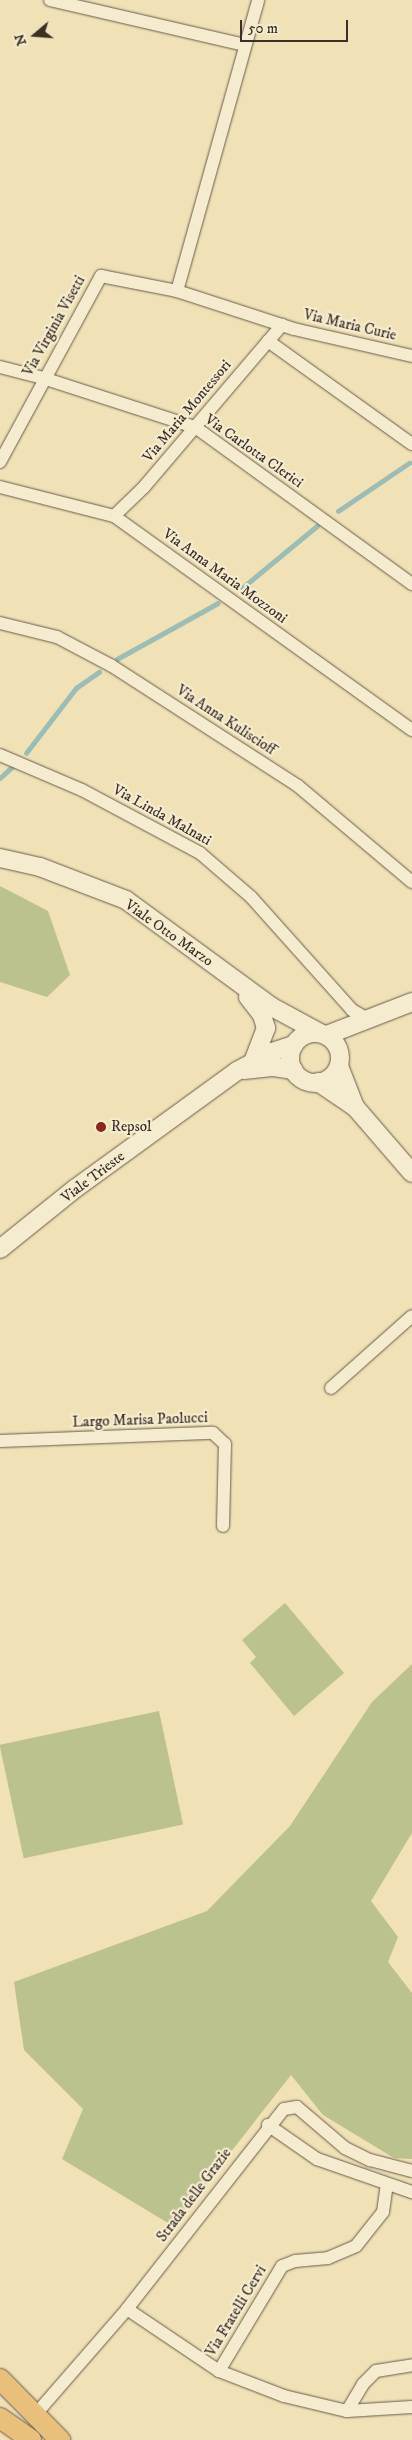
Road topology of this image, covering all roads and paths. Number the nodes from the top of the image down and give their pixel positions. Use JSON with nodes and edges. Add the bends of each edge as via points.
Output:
{"nodes":[{"id":1,"x":50,"y":0,"type":"edge"},
{"id":2,"x":258,"y":0,"type":"edge"},
{"id":3,"x":245,"y":45,"type":"junction"},
{"id":4,"x":177,"y":291,"type":"junction"},
{"id":5,"x":282,"y":325,"type":"junction"},
{"id":6,"x":268,"y":341,"type":"junction"},
{"id":7,"x":412,"y":356,"type":"edge"},
{"id":8,"x":0,"y":367,"type":"edge"},
{"id":9,"x":44,"y":378,"type":"junction"},
{"id":10,"x":195,"y":427,"type":"junction"},
{"id":11,"x":412,"y":444,"type":"edge"},
{"id":12,"x":0,"y":462,"type":"edge"},
{"id":13,"x":0,"y":487,"type":"edge"},
{"id":14,"x":114,"y":516,"type":"junction"},
{"id":15,"x":412,"y":584,"type":"edge"},
{"id":16,"x":0,"y":623,"type":"edge"},
{"id":17,"x":412,"y":730,"type":"edge"},
{"id":18,"x":0,"y":755,"type":"edge"},
{"id":19,"x":0,"y":858,"type":"edge"},
{"id":20,"x":412,"y":882,"type":"edge"},
{"id":21,"x":235,"y":980,"type":"junction"},
{"id":22,"x":412,"y":1002,"type":"edge"},
{"id":23,"x":272,"y":1007,"type":"junction"},
{"id":24,"x":365,"y":1022,"type":"junction"},
{"id":25,"x":323,"y":1034,"type":"junction"},
{"id":26,"x":294,"y":1044,"type":"junction"},
{"id":27,"x":254,"y":1060,"type":"junction"},
{"id":28,"x":340,"y":1062,"type":"junction"},
{"id":29,"x":294,"y":1070,"type":"junction"},
{"id":30,"x":236,"y":1071,"type":"junction"},
{"id":31,"x":318,"y":1082,"type":"junction"},
{"id":32,"x":355,"y":1107,"type":"junction"},
{"id":33,"x":412,"y":1173,"type":"edge"},
{"id":34,"x":0,"y":1249,"type":"edge"},
{"id":35,"x":412,"y":1316,"type":"edge"},
{"id":36,"x":331,"y":1388,"type":"dead end"},
{"id":37,"x":0,"y":1441,"type":"edge"},
{"id":38,"x":223,"y":1526,"type":"dead end"},
{"id":39,"x":268,"y":2125,"type":"junction"},
{"id":40,"x":412,"y":2171,"type":"edge"},
{"id":41,"x":387,"y":2186,"type":"junction"},
{"id":42,"x":412,"y":2192,"type":"edge"},
{"id":43,"x":127,"y":2309,"type":"junction"},
{"id":44,"x":412,"y":2364,"type":"edge"},
{"id":45,"x":219,"y":2371,"type":"junction"},
{"id":46,"x":0,"y":2379,"type":"edge"},
{"id":47,"x":412,"y":2407,"type":"edge"},
{"id":48,"x":348,"y":2411,"type":"junction"},
{"id":49,"x":35,"y":2415,"type":"junction"},
{"id":50,"x":0,"y":2418,"type":"edge"},
{"id":51,"x":31,"y":2440,"type":"edge"},
{"id":52,"x":60,"y":2440,"type":"edge"}],
"edges":[{"from":1,"to":3,"type":"street"},
{"from":2,"to":3,"type":"street"},
{"from":3,"to":4,"type":"street"},
{"from":4,"to":5,"type":"street","name":"Via Virginia Visetti"},
{"from":4,"to":9,"type":"street","name":"Via Virginia Visetti","via":[[101,276]]},
{"from":5,"to":6,"type":"street","name":"Via Maria Montessori"},
{"from":5,"to":7,"type":"street","name":"Via Maria Curie"},
{"from":6,"to":10,"type":"street","name":"Via Maria Montessori"},
{"from":6,"to":11,"type":"street"},
{"from":8,"to":9,"type":"street","name":"Via Carlotta Clerici"},
{"from":9,"to":10,"type":"street","name":"Via Carlotta Clerici"},
{"from":9,"to":12,"type":"street","name":"Via Virginia Visetti"},
{"from":10,"to":14,"type":"street","name":"Via Maria Montessori"},
{"from":10,"to":15,"type":"street","name":"Via Carlotta Clerici"},
{"from":13,"to":14,"type":"street","name":"Via Anna Maria Mozzoni"},
{"from":14,"to":17,"type":"street","name":"Via Anna Maria Mozzoni"},
{"from":16,"to":20,"type":"street","name":"Via Anna Kuliscioff","via":[[57,637],[112,666],[298,786]]},
{"from":18,"to":24,"type":"street","name":"Via Linda Malnati","via":[[82,790],[200,853],[251,897]]},
{"from":19,"to":21,"type":"street","name":"Viale Otto Marzo","via":[[40,867],[126,900]]},
{"from":21,"to":23,"type":"street","name":"Viale Otto Marzo"},
{"from":21,"to":27,"type":"street","via":[[262,1015],[266,1028]]},
{"from":22,"to":24,"type":"street"},
{"from":23,"to":25,"type":"street","name":"Viale Otto Marzo"},
{"from":23,"to":26,"type":"street","name":"Viale Otto Marzo"},
{"from":24,"to":25,"type":"street"},
{"from":24,"to":28,"type":"street"},
{"from":25,"to":26,"type":"street","via":[[306,1034]]},
{"from":25,"to":28,"type":"street","via":[[337,1045]]},
{"from":26,"to":27,"type":"street","name":"Viale Trieste"},
{"from":26,"to":29,"type":"street","via":[[291,1053]]},
{"from":27,"to":30,"type":"street","name":"Viale Trieste"},
{"from":28,"to":31,"type":"street","via":[[333,1075]]},
{"from":28,"to":32,"type":"street"},
{"from":29,"to":30,"type":"street","via":[[274,1067]]},
{"from":29,"to":31,"type":"street","via":[[304,1080]]},
{"from":30,"to":34,"type":"street","name":"Viale Trieste","via":[[76,1188]]},
{"from":31,"to":32,"type":"street"},
{"from":32,"to":33,"type":"street"},
{"from":35,"to":36,"type":"street"},
{"from":37,"to":38,"type":"street","name":"Largo Marisa Paolucci","via":[[213,1433],[225,1444]]},
{"from":39,"to":40,"type":"street","name":"Strada delle Grazie","via":[[284,2108],[298,2107],[346,2148],[392,2168]]},
{"from":39,"to":41,"type":"street","via":[[318,2159]]},
{"from":39,"to":43,"type":"street","name":"Strada delle Grazie"},
{"from":41,"to":42,"type":"street"},
{"from":41,"to":45,"type":"street","name":"Via Fratelli Cervi","via":[[383,2212],[356,2246],[328,2258],[295,2261],[282,2266]]},
{"from":43,"to":45,"type":"street","name":"Via Fratelli Cervi"},
{"from":43,"to":49,"type":"street","name":"Strada delle Grazie"},
{"from":44,"to":48,"type":"street","via":[[376,2371],[363,2384]]},
{"from":45,"to":48,"type":"street","name":"Via Fratelli Cervi","via":[[284,2396]]},
{"from":46,"to":49,"type":"main road"},
{"from":47,"to":48,"type":"street","name":"Via Fratelli Cervi"},
{"from":49,"to":52,"type":"main road"},
{"from":50,"to":51,"type":"main road"}]}
